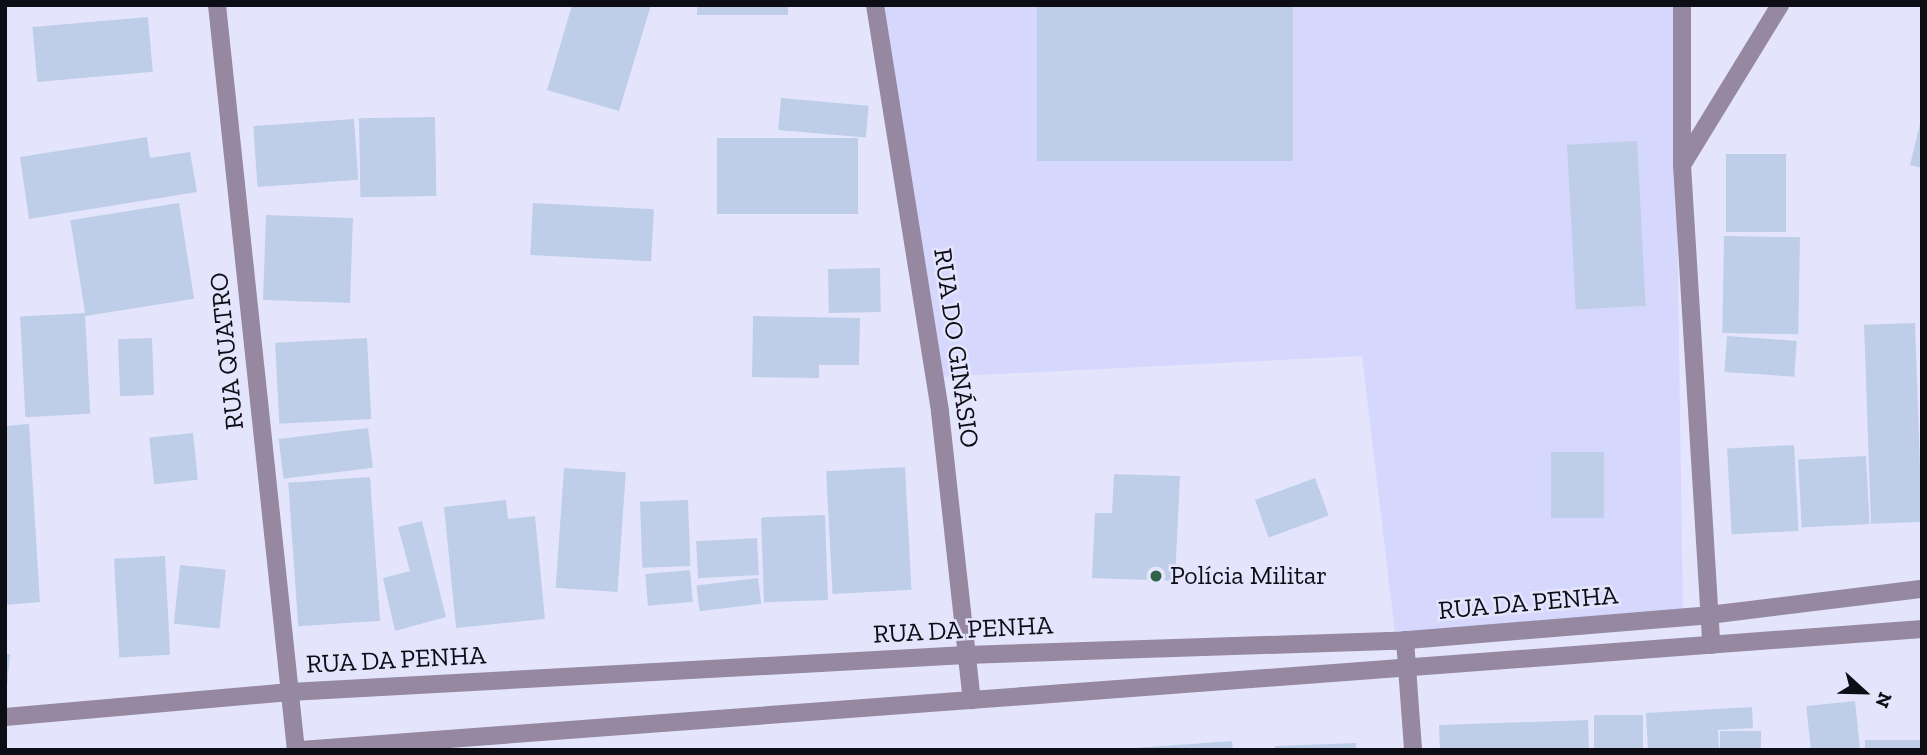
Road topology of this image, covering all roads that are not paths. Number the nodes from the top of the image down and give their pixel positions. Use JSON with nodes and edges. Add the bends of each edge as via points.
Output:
{"nodes":[{"id":1,"x":217,"y":5,"type":"edge"},
{"id":2,"x":875,"y":5,"type":"edge"},
{"id":3,"x":1682,"y":5,"type":"edge"},
{"id":4,"x":1780,"y":5,"type":"edge"},
{"id":5,"x":1682,"y":165,"type":"junction"},
{"id":6,"x":1922,"y":589,"type":"edge"},
{"id":7,"x":1709,"y":615,"type":"junction"},
{"id":8,"x":1922,"y":629,"type":"edge"},
{"id":9,"x":1405,"y":640,"type":"junction"},
{"id":10,"x":1711,"y":645,"type":"junction"},
{"id":11,"x":966,"y":655,"type":"junction"},
{"id":12,"x":1409,"y":667,"type":"junction"},
{"id":13,"x":290,"y":692,"type":"junction"},
{"id":14,"x":972,"y":700,"type":"junction"},
{"id":15,"x":5,"y":717,"type":"edge"},
{"id":16,"x":296,"y":750,"type":"edge"},
{"id":17,"x":301,"y":750,"type":"edge"},
{"id":18,"x":1413,"y":750,"type":"edge"}],
"edges":[{"from":1,"to":13,"type":"street","name":"RUA QUATRO"},
{"from":2,"to":11,"type":"street","name":"RUA DO GINÁSIO","via":[[938,399]]},
{"from":3,"to":5,"type":"street"},
{"from":4,"to":5,"type":"street"},
{"from":5,"to":7,"type":"street"},
{"from":6,"to":7,"type":"street","name":"RUA DA PENHA"},
{"from":7,"to":9,"type":"street","name":"RUA DA PENHA"},
{"from":7,"to":10,"type":"street"},
{"from":8,"to":10,"type":"street","name":"RUA DA PENHA"},
{"from":9,"to":11,"type":"street","name":"RUA DA PENHA"},
{"from":9,"to":12,"type":"street"},
{"from":10,"to":12,"type":"street","name":"RUA DA PENHA"},
{"from":11,"to":13,"type":"street","name":"RUA DA PENHA"},
{"from":11,"to":14,"type":"street","name":"RUA DO GINÁSIO"},
{"from":12,"to":14,"type":"street","name":"RUA DA PENHA"},
{"from":12,"to":18,"type":"street"},
{"from":13,"to":15,"type":"street","name":"RUA DA PENHA"},
{"from":13,"to":16,"type":"street","name":"RUA QUATRO"},
{"from":14,"to":17,"type":"street","name":"RUA DA PENHA"}]}
